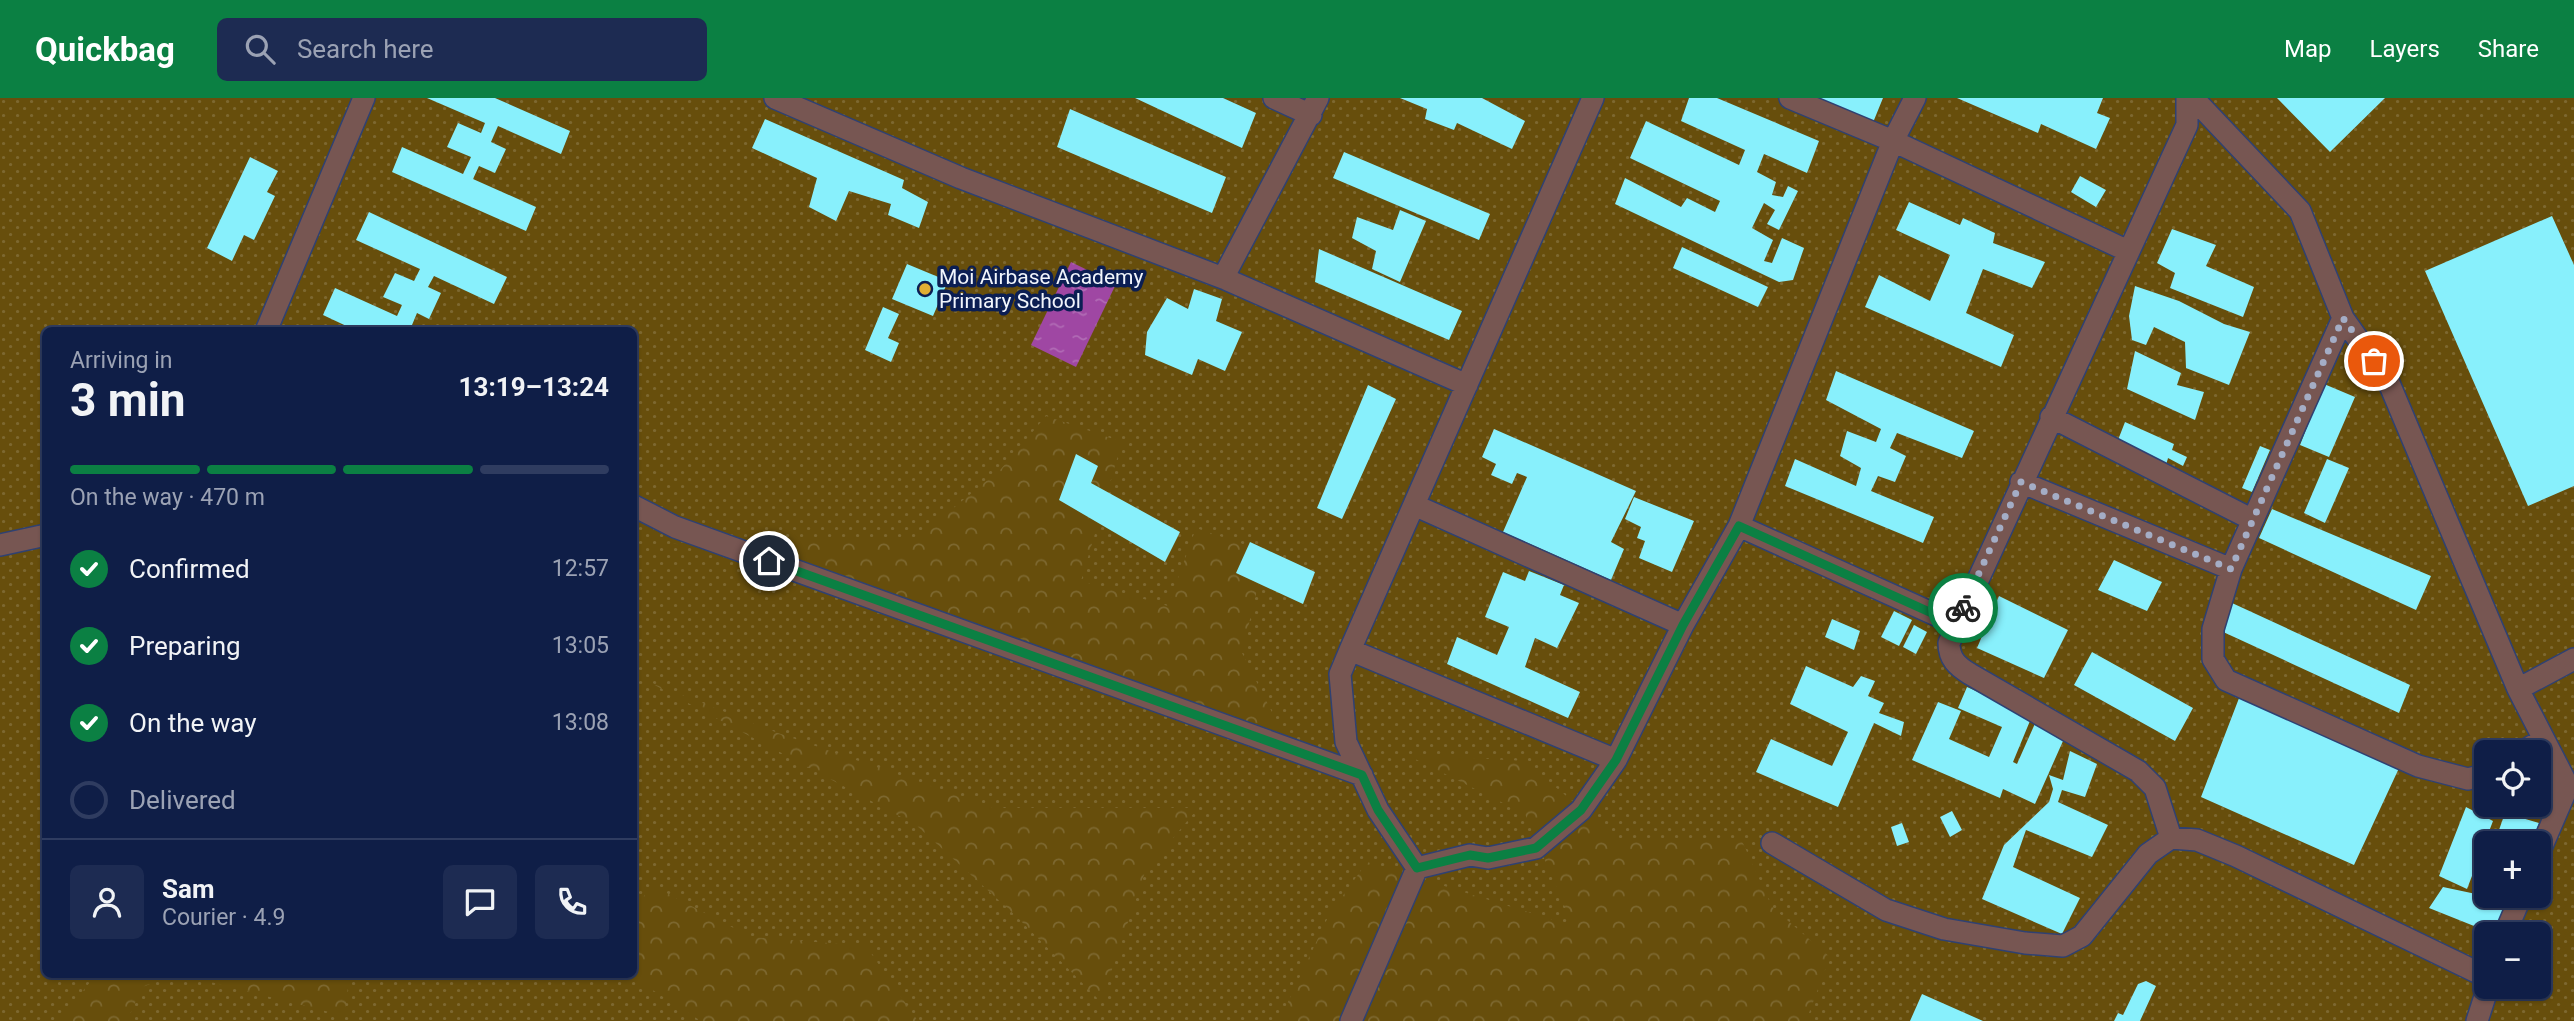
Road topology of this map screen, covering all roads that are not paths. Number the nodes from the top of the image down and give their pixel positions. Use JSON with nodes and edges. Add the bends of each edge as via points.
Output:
{"nodes":[{"id":1,"x":364,"y":98,"type":"edge"},
{"id":2,"x":775,"y":98,"type":"edge"},
{"id":3,"x":1274,"y":98,"type":"edge"},
{"id":4,"x":1593,"y":98,"type":"edge"},
{"id":5,"x":1790,"y":98,"type":"edge"},
{"id":6,"x":1915,"y":98,"type":"edge"},
{"id":7,"x":2186,"y":98,"type":"edge"},
{"id":8,"x":2193,"y":98,"type":"edge"},
{"id":9,"x":1314,"y":107,"type":"edge"},
{"id":10,"x":1893,"y":141,"type":"junction"},
{"id":11,"x":2128,"y":251,"type":"junction"},
{"id":12,"x":1223,"y":278,"type":"junction"},
{"id":13,"x":2343,"y":318,"type":"junction"},
{"id":14,"x":268,"y":327,"type":"edge"},
{"id":15,"x":1467,"y":385,"type":"junction"},
{"id":16,"x":2050,"y":418,"type":"junction"},
{"id":17,"x":2021,"y":482,"type":"junction"},
{"id":18,"x":1414,"y":505,"type":"junction"},
{"id":19,"x":637,"y":508,"type":"edge"},
{"id":20,"x":2251,"y":519,"type":"junction"},
{"id":21,"x":1739,"y":526,"type":"junction"},
{"id":22,"x":42,"y":535,"type":"edge"},
{"id":23,"x":0,"y":545,"type":"edge"},
{"id":24,"x":2231,"y":569,"type":"junction"},
{"id":25,"x":1956,"y":624,"type":"junction"},
{"id":26,"x":1683,"y":625,"type":"junction"},
{"id":27,"x":1350,"y":650,"type":"junction"},
{"id":28,"x":2574,"y":659,"type":"edge"},
{"id":29,"x":2518,"y":689,"type":"junction"},
{"id":30,"x":2542,"y":740,"type":"edge"},
{"id":31,"x":2551,"y":756,"type":"edge"},
{"id":32,"x":1616,"y":760,"type":"junction"},
{"id":33,"x":1362,"y":775,"type":"junction"},
{"id":34,"x":2474,"y":777,"type":"edge"},
{"id":35,"x":2551,"y":783,"type":"edge"},
{"id":36,"x":2568,"y":786,"type":"junction"},
{"id":37,"x":2549,"y":831,"type":"edge"},
{"id":38,"x":2171,"y":838,"type":"junction"},
{"id":39,"x":1772,"y":843,"type":"dead end"},
{"id":40,"x":1417,"y":868,"type":"junction"},
{"id":41,"x":2474,"y":971,"type":"edge"},
{"id":42,"x":2484,"y":999,"type":"edge"},
{"id":43,"x":1351,"y":1021,"type":"edge"},
{"id":44,"x":2477,"y":1021,"type":"edge"}],
"edges":[{"from":1,"to":14,"type":"street"},
{"from":2,"to":12,"type":"street","via":[[961,178]]},
{"from":3,"to":9,"type":"street"},
{"from":4,"to":15,"type":"street"},
{"from":5,"to":10,"type":"street"},
{"from":6,"to":10,"type":"street"},
{"from":7,"to":11,"type":"street","via":[[2187,125]]},
{"from":8,"to":13,"type":"street","via":[[2300,211]]},
{"from":9,"to":12,"type":"street"},
{"from":10,"to":11,"type":"street"},
{"from":10,"to":21,"type":"street"},
{"from":11,"to":16,"type":"street"},
{"from":12,"to":15,"type":"street"},
{"from":13,"to":20,"type":"street"},
{"from":13,"to":29,"type":"street","via":[[2389,383]]},
{"from":15,"to":18,"type":"street"},
{"from":16,"to":17,"type":"street"},
{"from":16,"to":20,"type":"street"},
{"from":17,"to":24,"type":"street"},
{"from":17,"to":25,"type":"street"},
{"from":18,"to":26,"type":"street"},
{"from":18,"to":27,"type":"street"},
{"from":19,"to":33,"type":"street","via":[[675,527]]},
{"from":20,"to":24,"type":"street"},
{"from":21,"to":25,"type":"street"},
{"from":21,"to":26,"type":"street"},
{"from":22,"to":23,"type":"street"},
{"from":24,"to":34,"type":"street","via":[[2213,629],[2213,660],[2226,680],[2418,766]]},
{"from":25,"to":38,"type":"street","via":[[1949,654],[1957,665],[2138,771],[2155,788]]},
{"from":26,"to":32,"type":"street"},
{"from":27,"to":32,"type":"street"},
{"from":27,"to":33,"type":"street","via":[[1340,674],[1346,743]]},
{"from":28,"to":29,"type":"street"},
{"from":29,"to":30,"type":"street"},
{"from":31,"to":36,"type":"street"},
{"from":32,"to":40,"type":"street","via":[[1581,810],[1536,848],[1488,858],[1470,855]]},
{"from":33,"to":40,"type":"street","via":[[1378,810]]},
{"from":35,"to":36,"type":"street"},
{"from":36,"to":37,"type":"street"},
{"from":38,"to":39,"type":"street","via":[[2148,854],[2082,936],[2063,946],[1944,929],[1886,910]]},
{"from":38,"to":41,"type":"street","via":[[2197,841],[2236,856]]},
{"from":40,"to":43,"type":"street"},
{"from":42,"to":44,"type":"street"}]}
